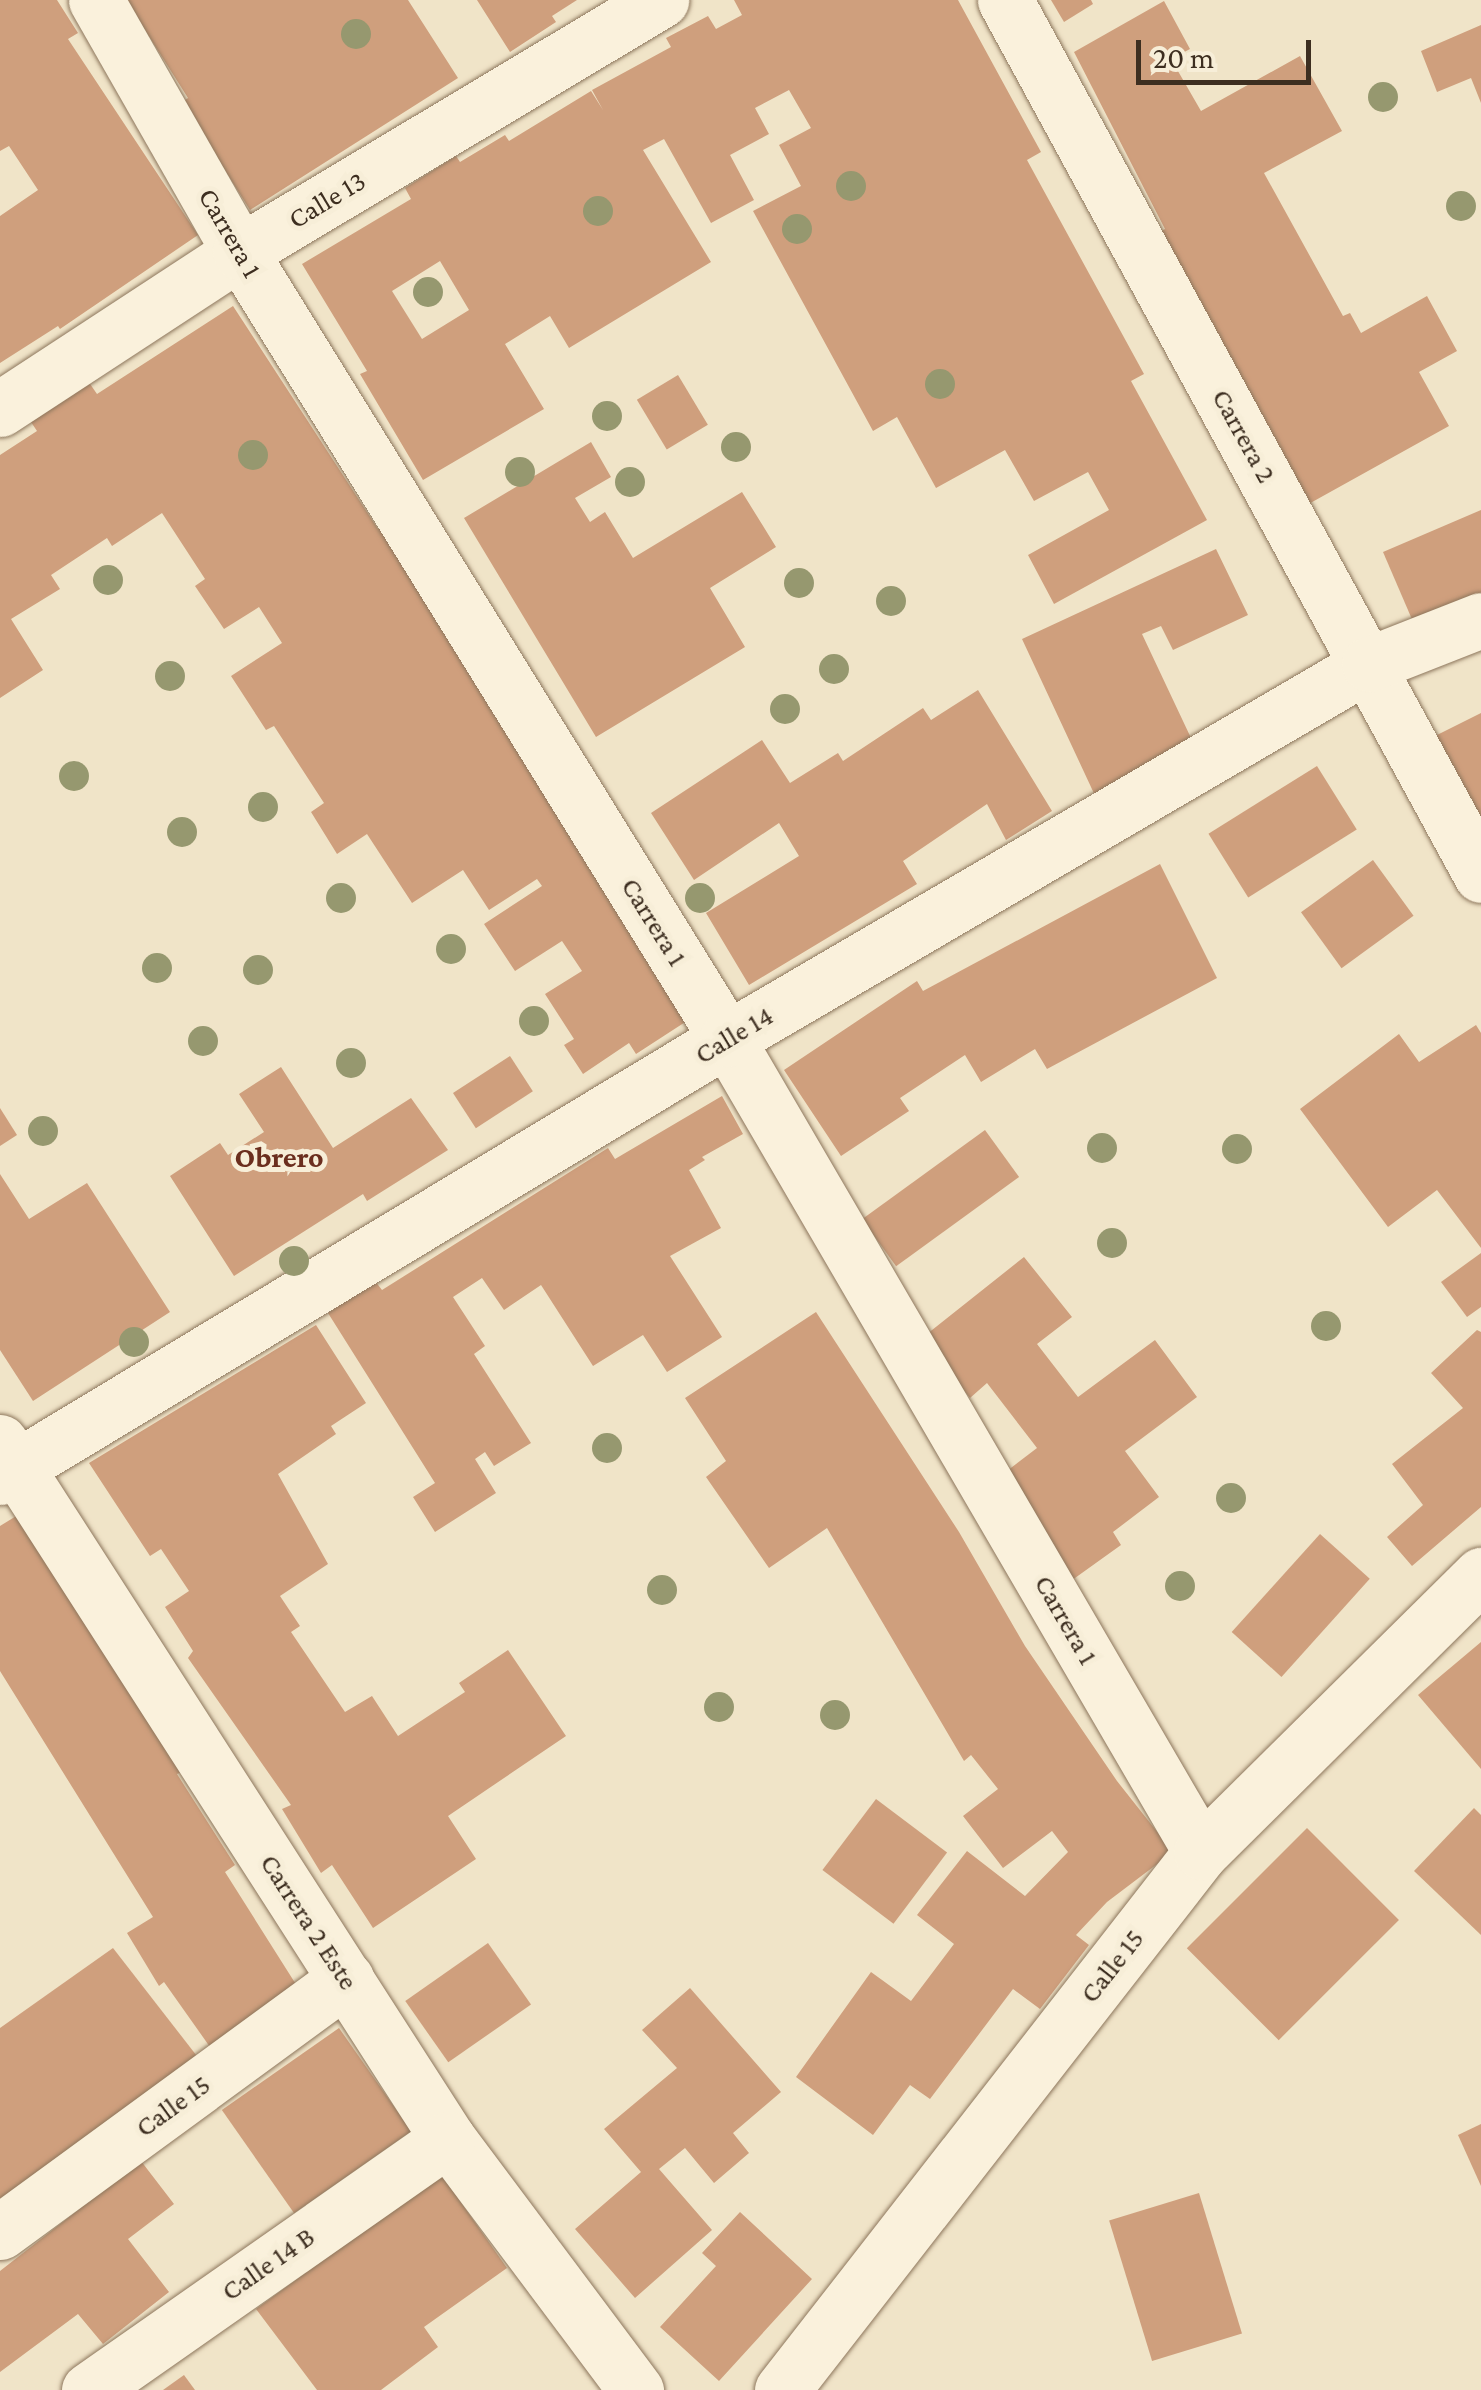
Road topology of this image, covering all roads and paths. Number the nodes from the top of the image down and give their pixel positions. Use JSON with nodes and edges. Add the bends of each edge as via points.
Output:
{"nodes":[{"id":1,"x":96,"y":0,"type":"edge"},
{"id":2,"x":661,"y":0,"type":"edge"},
{"id":3,"x":1004,"y":0,"type":"edge"},
{"id":4,"x":240,"y":252,"type":"junction"},
{"id":5,"x":0,"y":409,"type":"edge"},
{"id":6,"x":1481,"y":620,"type":"edge"},
{"id":7,"x":1369,"y":664,"type":"junction"},
{"id":8,"x":1481,"y":875,"type":"edge"},
{"id":9,"x":726,"y":1039,"type":"junction"},
{"id":10,"x":6,"y":1461,"type":"edge"},
{"id":11,"x":1481,"y":1575,"type":"edge"},
{"id":12,"x":1202,"y":1852,"type":"junction"},
{"id":13,"x":346,"y":1979,"type":"junction"},
{"id":14,"x":448,"y":2139,"type":"junction"},
{"id":15,"x":0,"y":2232,"type":"edge"},
{"id":16,"x":90,"y":2390,"type":"edge"},
{"id":17,"x":636,"y":2390,"type":"edge"},
{"id":18,"x":782,"y":2390,"type":"edge"}],
"edges":[{"from":1,"to":4,"type":"street","name":"Carrera 1"},
{"from":2,"to":4,"type":"street","name":"Calle 13"},
{"from":3,"to":7,"type":"street","name":"Carrera 2"},
{"from":4,"to":5,"type":"street","name":"Calle 13"},
{"from":4,"to":9,"type":"street","name":"Carrera 1"},
{"from":6,"to":7,"type":"street","name":"Calle 14"},
{"from":7,"to":8,"type":"street","name":"Carrera 2"},
{"from":7,"to":9,"type":"street","name":"Calle 14"},
{"from":9,"to":10,"type":"street","name":"Calle 14"},
{"from":9,"to":12,"type":"street","name":"Carrera 1"},
{"from":10,"to":13,"type":"street","name":"Carrera 2 Este"},
{"from":11,"to":12,"type":"street","name":"Calle 15"},
{"from":12,"to":18,"type":"street","name":"Calle 15"},
{"from":13,"to":14,"type":"street","name":"Carrera 2 Este"},
{"from":13,"to":15,"type":"street","name":"Calle 15"},
{"from":14,"to":16,"type":"street","name":"Calle 14 B"},
{"from":14,"to":17,"type":"street","name":"Carrera 2 Este"}]}
